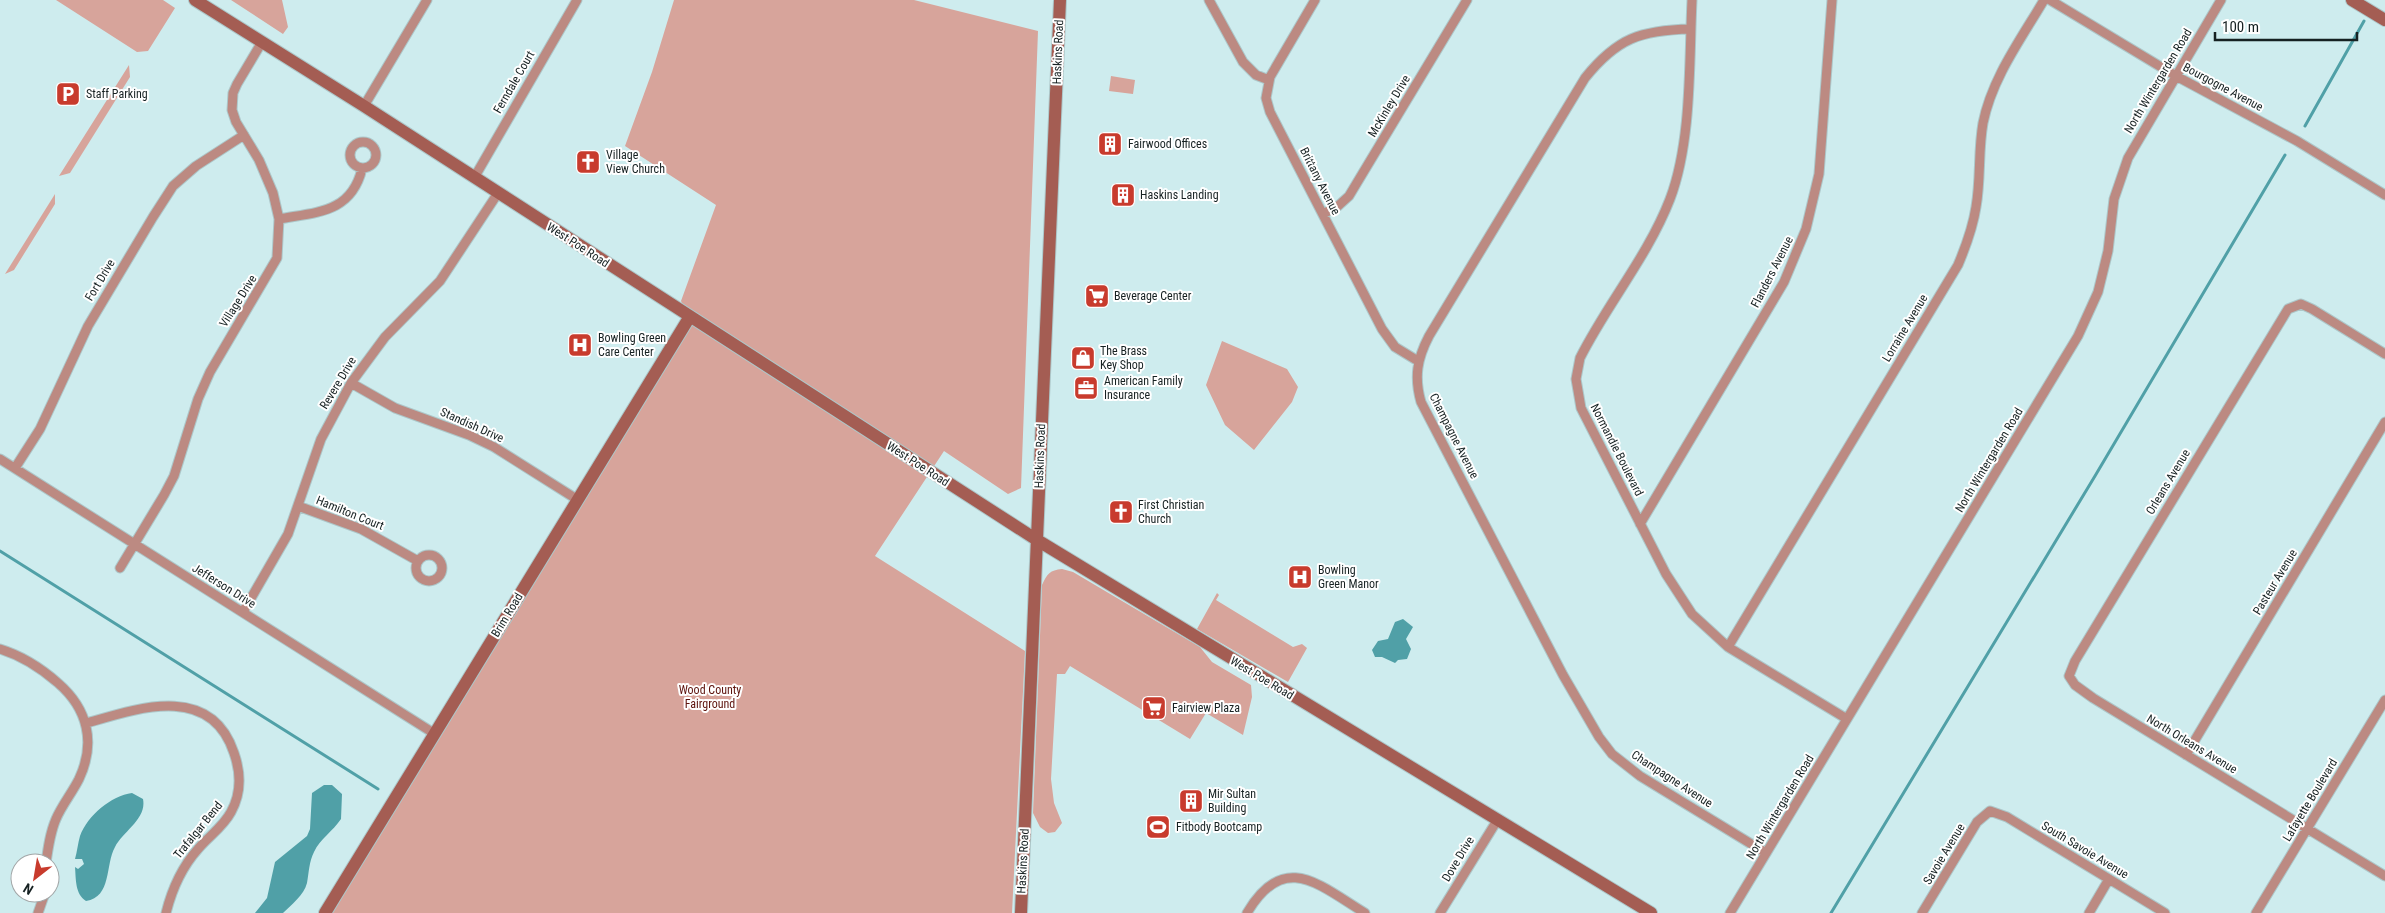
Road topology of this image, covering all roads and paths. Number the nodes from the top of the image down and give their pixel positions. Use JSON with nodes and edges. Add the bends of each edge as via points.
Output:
{"nodes":[{"id":1,"x":195,"y":0,"type":"edge"},
{"id":2,"x":427,"y":0,"type":"edge"},
{"id":3,"x":577,"y":0,"type":"edge"},
{"id":4,"x":1060,"y":0,"type":"edge"},
{"id":5,"x":1209,"y":0,"type":"edge"},
{"id":6,"x":1315,"y":0,"type":"edge"},
{"id":7,"x":1467,"y":0,"type":"edge"},
{"id":8,"x":1692,"y":0,"type":"edge"},
{"id":9,"x":1832,"y":0,"type":"edge"},
{"id":10,"x":2044,"y":0,"type":"edge"},
{"id":11,"x":2050,"y":0,"type":"edge"},
{"id":12,"x":2221,"y":0,"type":"edge"},
{"id":13,"x":2352,"y":0,"type":"edge"},
{"id":14,"x":2385,"y":20,"type":"edge"},
{"id":15,"x":1691,"y":30,"type":"junction"},
{"id":16,"x":262,"y":42,"type":"junction"},
{"id":17,"x":2176,"y":76,"type":"junction"},
{"id":18,"x":1269,"y":80,"type":"junction"},
{"id":19,"x":364,"y":106,"type":"junction"},
{"id":20,"x":244,"y":135,"type":"junction"},
{"id":21,"x":362,"y":169,"type":"dead end"},
{"id":22,"x":474,"y":178,"type":"junction"},
{"id":23,"x":498,"y":192,"type":"junction"},
{"id":24,"x":2385,"y":195,"type":"edge"},
{"id":25,"x":1322,"y":214,"type":"junction"},
{"id":26,"x":279,"y":218,"type":"junction"},
{"id":27,"x":689,"y":318,"type":"junction"},
{"id":28,"x":2385,"y":354,"type":"edge"},
{"id":29,"x":1418,"y":361,"type":"junction"},
{"id":30,"x":351,"y":383,"type":"junction"},
{"id":31,"x":2385,"y":422,"type":"edge"},
{"id":32,"x":0,"y":458,"type":"edge"},
{"id":33,"x":15,"y":468,"type":"junction"},
{"id":34,"x":578,"y":500,"type":"junction"},
{"id":35,"x":298,"y":506,"type":"junction"},
{"id":36,"x":1640,"y":524,"type":"junction"},
{"id":37,"x":1037,"y":540,"type":"junction"},
{"id":38,"x":135,"y":544,"type":"junction"},
{"id":39,"x":418,"y":561,"type":"dead end"},
{"id":40,"x":120,"y":568,"type":"dead end"},
{"id":41,"x":243,"y":612,"type":"junction"},
{"id":42,"x":1728,"y":647,"type":"junction"},
{"id":43,"x":0,"y":649,"type":"edge"},
{"id":44,"x":2069,"y":676,"type":"joint"},
{"id":45,"x":2385,"y":700,"type":"edge"},
{"id":46,"x":1847,"y":719,"type":"junction"},
{"id":47,"x":87,"y":723,"type":"junction"},
{"id":48,"x":435,"y":734,"type":"junction"},
{"id":49,"x":2186,"y":755,"type":"junction"},
{"id":50,"x":1990,"y":811,"type":"joint"},
{"id":51,"x":1498,"y":819,"type":"junction"},
{"id":52,"x":2307,"y":828,"type":"junction"},
{"id":53,"x":47,"y":853,"type":"edge"},
{"id":54,"x":1766,"y":853,"type":"junction"},
{"id":55,"x":2385,"y":876,"type":"edge"},
{"id":56,"x":2110,"y":879,"type":"junction"},
{"id":57,"x":166,"y":913,"type":"edge"},
{"id":58,"x":325,"y":913,"type":"edge"},
{"id":59,"x":1021,"y":913,"type":"edge"},
{"id":60,"x":1247,"y":913,"type":"edge"},
{"id":61,"x":1365,"y":913,"type":"edge"},
{"id":62,"x":1440,"y":913,"type":"edge"},
{"id":63,"x":1651,"y":913,"type":"edge"},
{"id":64,"x":1730,"y":913,"type":"edge"},
{"id":65,"x":1922,"y":913,"type":"edge"},
{"id":66,"x":2089,"y":913,"type":"edge"},
{"id":67,"x":2165,"y":913,"type":"edge"},
{"id":68,"x":2256,"y":913,"type":"edge"}],
"edges":[{"from":1,"to":16,"type":"main road","name":"West Poe Road"},
{"from":2,"to":19,"type":"street"},
{"from":3,"to":22,"type":"street","name":"Ferndale Court"},
{"from":4,"to":37,"type":"main road","name":"Haskins Road"},
{"from":5,"to":18,"type":"street","via":[[1243,62],[1256,75]]},
{"from":6,"to":18,"type":"street","name":"Brittany Avenue"},
{"from":7,"to":25,"type":"street","name":"McKinley Drive","via":[[1356,186],[1344,202]]},
{"from":8,"to":15,"type":"street","name":"Normandie Boulevard"},
{"from":9,"to":36,"type":"street","name":"Flanders Avenue","via":[[1819,174],[1806,229],[1784,282]]},
{"from":10,"to":42,"type":"street","name":"Lorraine Avenue","via":[[1989,101],[1980,143],[1976,207],[1958,265]]},
{"from":11,"to":17,"type":"street","name":"Bourgogne Avenue"},
{"from":12,"to":17,"type":"street","name":"North Wintergarden Road"},
{"from":13,"to":14,"type":"main road"},
{"from":15,"to":29,"type":"street","name":"Champagne Avenue","via":[[1661,30],[1639,35],[1621,43],[1599,61],[1570,100],[1429,336]]},
{"from":15,"to":36,"type":"street","name":"Normandie Boulevard","via":[[1683,151],[1670,199],[1587,345],[1577,372],[1581,408]]},
{"from":16,"to":19,"type":"main road","name":"West Poe Road"},
{"from":16,"to":20,"type":"street","name":"Village Drive","via":[[233,93],[232,110]]},
{"from":17,"to":24,"type":"street","name":"Bourgogne Avenue","via":[[2297,142]]},
{"from":17,"to":46,"type":"street","name":"North Wintergarden Road","via":[[2138,139],[2120,178],[2104,272],[2091,311]]},
{"from":18,"to":25,"type":"street","name":"Brittany Avenue","via":[[1266,98],[1270,112]]},
{"from":19,"to":22,"type":"main road","name":"West Poe Road"},
{"from":20,"to":26,"type":"street","name":"Village Drive","via":[[268,179]]},
{"from":20,"to":33,"type":"street","name":"Fort Drive","via":[[196,166],[173,186],[88,326],[48,412]]},
{"from":21,"to":26,"type":"street","via":[[347,198],[335,208]]},
{"from":22,"to":23,"type":"main road","name":"West Poe Road"},
{"from":23,"to":27,"type":"main road","name":"West Poe Road"},
{"from":23,"to":30,"type":"street","name":"Revere Drive","via":[[440,281],[385,337]]},
{"from":25,"to":29,"type":"street","name":"Brittany Avenue","via":[[1390,342],[1400,352]]},
{"from":26,"to":38,"type":"street","name":"Village Drive","via":[[278,251],[273,268],[210,372],[198,399],[174,476]]},
{"from":27,"to":34,"type":"main road","name":"Brim Road"},
{"from":27,"to":37,"type":"main road","name":"West Poe Road"},
{"from":28,"to":44,"type":"street","name":"Orleans Avenue","via":[[2301,304],[2283,315]]},
{"from":29,"to":54,"type":"street","name":"Champagne Avenue","via":[[1416,374],[1421,402],[1559,669],[1599,737],[1612,754],[1640,776]]},
{"from":30,"to":34,"type":"street","name":"Standish Drive","via":[[395,408],[494,447]]},
{"from":30,"to":35,"type":"street","name":"Revere Drive","via":[[321,439]]},
{"from":31,"to":49,"type":"street","name":"Pasteur Avenue"},
{"from":32,"to":33,"type":"street","name":"Jefferson Drive"},
{"from":33,"to":38,"type":"street","name":"Jefferson Drive"},
{"from":34,"to":48,"type":"main road","name":"Brim Road"},
{"from":35,"to":39,"type":"street","name":"Hamilton Court","via":[[361,529]]},
{"from":35,"to":41,"type":"street","name":"Revere Drive","via":[[278,553]]},
{"from":36,"to":42,"type":"street","name":"Normandie Boulevard","via":[[1666,574],[1692,614]]},
{"from":37,"to":51,"type":"main road","name":"West Poe Road"},
{"from":37,"to":59,"type":"main road","name":"Haskins Road"},
{"from":38,"to":40,"type":"street","name":"Village Drive"},
{"from":38,"to":41,"type":"street","name":"Jefferson Drive"},
{"from":41,"to":48,"type":"street","name":"Jefferson Drive"},
{"from":42,"to":46,"type":"street","name":"Normandie Boulevard"},
{"from":43,"to":47,"type":"street","via":[[35,665],[66,690]]},
{"from":44,"to":49,"type":"street","name":"North Orleans Avenue","via":[[2075,686]]},
{"from":45,"to":52,"type":"street","name":"Lafayette Boulevard"},
{"from":46,"to":54,"type":"street","name":"North Wintergarden Road"},
{"from":47,"to":53,"type":"street","via":[[86,761],[56,820]]},
{"from":47,"to":57,"type":"street","name":"Trafalgar Bend","via":[[154,705],[184,707],[210,718],[232,747],[239,772],[234,806],[227,819],[181,872]]},
{"from":48,"to":58,"type":"main road","name":"Brim Road"},
{"from":49,"to":52,"type":"street","name":"North Orleans Avenue"},
{"from":50,"to":56,"type":"street","name":"South Savoie Avenue","via":[[2007,817]]},
{"from":50,"to":65,"type":"street","name":"Savoie Avenue","via":[[1977,822]]},
{"from":51,"to":62,"type":"street","name":"Dove Drive"},
{"from":51,"to":63,"type":"main road","name":"West Poe Road"},
{"from":52,"to":55,"type":"street","name":"North Orleans Avenue"},
{"from":52,"to":68,"type":"street","name":"Lafayette Boulevard"},
{"from":54,"to":64,"type":"street","name":"North Wintergarden Road"},
{"from":56,"to":66,"type":"street"},
{"from":56,"to":67,"type":"street","name":"South Savoie Avenue"},
{"from":60,"to":61,"type":"street","via":[[1267,886],[1280,879],[1296,877],[1314,882]]}]}
